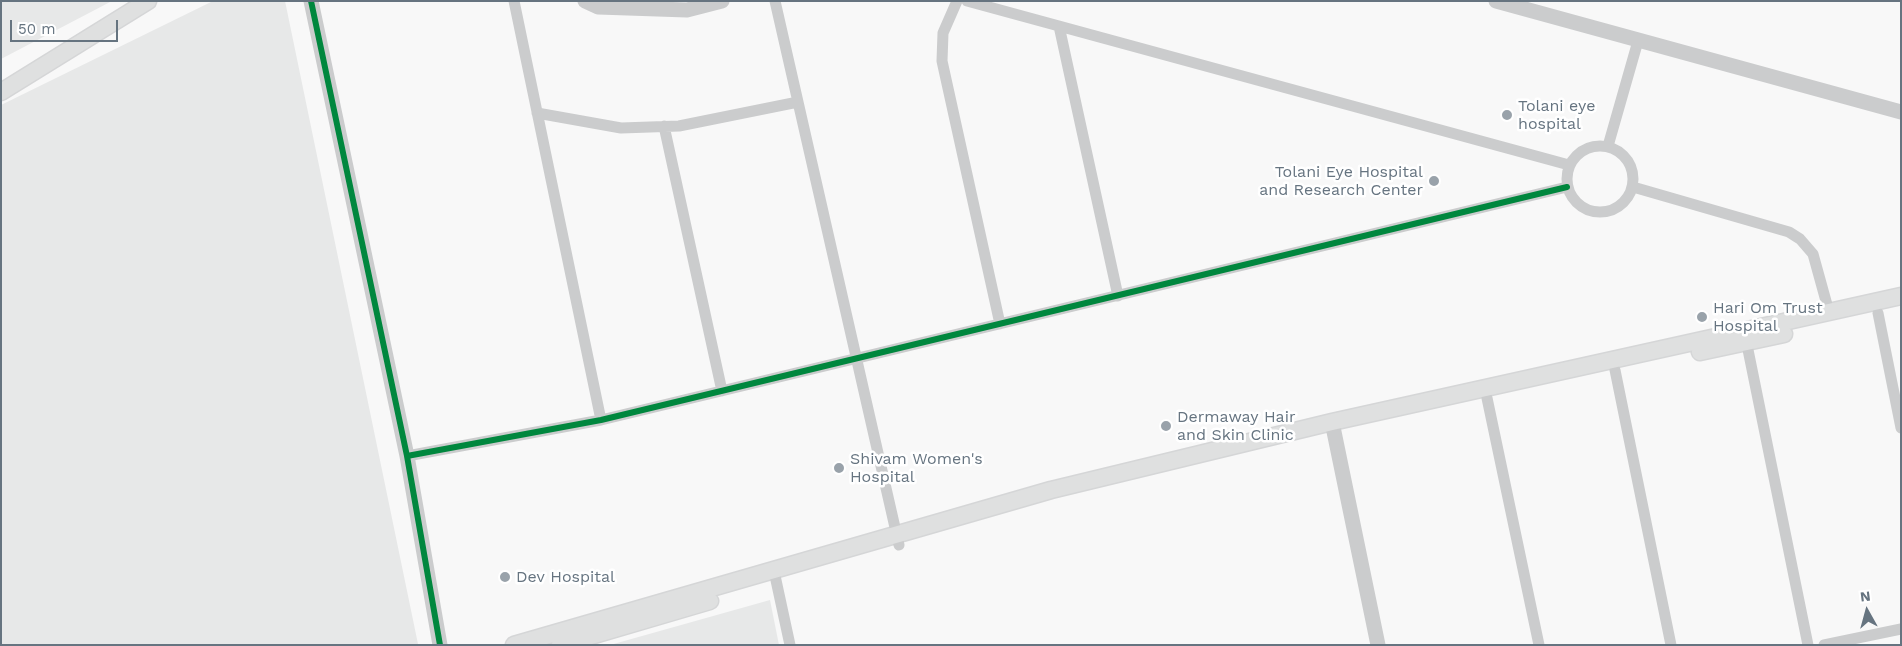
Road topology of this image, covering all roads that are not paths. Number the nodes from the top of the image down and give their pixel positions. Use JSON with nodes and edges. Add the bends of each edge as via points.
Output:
{"nodes":[{"id":1,"x":148,"y":1,"type":"edge"},
{"id":2,"x":311,"y":1,"type":"edge"},
{"id":3,"x":514,"y":1,"type":"edge"},
{"id":4,"x":585,"y":1,"type":"edge"},
{"id":5,"x":722,"y":1,"type":"edge"},
{"id":6,"x":775,"y":1,"type":"edge"},
{"id":7,"x":957,"y":1,"type":"edge"},
{"id":8,"x":967,"y":1,"type":"edge"},
{"id":9,"x":1496,"y":1,"type":"edge"},
{"id":10,"x":1059,"y":26,"type":"junction"},
{"id":11,"x":1638,"y":40,"type":"junction"},
{"id":12,"x":1,"y":92,"type":"edge"},
{"id":13,"x":798,"y":102,"type":"junction"},
{"id":14,"x":1901,"y":112,"type":"edge"},
{"id":15,"x":537,"y":114,"type":"junction"},
{"id":16,"x":664,"y":126,"type":"junction"},
{"id":17,"x":1608,"y":146,"type":"junction"},
{"id":18,"x":1569,"y":165,"type":"junction"},
{"id":19,"x":1567,"y":187,"type":"junction"},
{"id":20,"x":1633,"y":187,"type":"junction"},
{"id":21,"x":1118,"y":296,"type":"junction"},
{"id":22,"x":1901,"y":296,"type":"edge"},
{"id":23,"x":1901,"y":308,"type":"edge"},
{"id":24,"x":1828,"y":312,"type":"junction"},
{"id":25,"x":1878,"y":313,"type":"junction"},
{"id":26,"x":1000,"y":324,"type":"junction"},
{"id":27,"x":1745,"y":337,"type":"junction"},
{"id":28,"x":856,"y":359,"type":"junction"},
{"id":29,"x":1615,"y":370,"type":"junction"},
{"id":30,"x":722,"y":391,"type":"junction"},
{"id":31,"x":1487,"y":398,"type":"junction"},
{"id":32,"x":601,"y":420,"type":"junction"},
{"id":33,"x":1333,"y":427,"type":"junction"},
{"id":34,"x":1901,"y":428,"type":"edge"},
{"id":35,"x":406,"y":456,"type":"junction"},
{"id":36,"x":898,"y":540,"type":"junction"},
{"id":37,"x":775,"y":576,"type":"junction"},
{"id":38,"x":1901,"y":629,"type":"edge"},
{"id":39,"x":1858,"y":641,"type":"edge"},
{"id":40,"x":440,"y":645,"type":"edge"},
{"id":41,"x":514,"y":645,"type":"edge"},
{"id":42,"x":560,"y":645,"type":"edge"},
{"id":43,"x":790,"y":645,"type":"edge"},
{"id":44,"x":1378,"y":645,"type":"edge"},
{"id":45,"x":1539,"y":645,"type":"edge"},
{"id":46,"x":1671,"y":645,"type":"edge"},
{"id":47,"x":1808,"y":645,"type":"edge"},
{"id":48,"x":1824,"y":645,"type":"edge"}],
"edges":[{"from":1,"to":12,"type":"main road"},
{"from":2,"to":35,"type":"street"},
{"from":3,"to":15,"type":"street"},
{"from":4,"to":5,"type":"street","via":[[598,7],[687,10]]},
{"from":6,"to":13,"type":"street"},
{"from":7,"to":26,"type":"street","via":[[942,33],[942,61]]},
{"from":8,"to":10,"type":"street"},
{"from":9,"to":11,"type":"street"},
{"from":10,"to":18,"type":"street"},
{"from":10,"to":21,"type":"street"},
{"from":11,"to":14,"type":"street"},
{"from":11,"to":17,"type":"street"},
{"from":13,"to":16,"type":"street","via":[[679,126]]},
{"from":13,"to":28,"type":"street"},
{"from":15,"to":16,"type":"street","via":[[621,128]]},
{"from":15,"to":32,"type":"street"},
{"from":16,"to":30,"type":"street"},
{"from":17,"to":18,"type":"street","via":[[1596,145],[1582,150]]},
{"from":17,"to":20,"type":"street","via":[[1622,152],[1629,161],[1634,175]]},
{"from":18,"to":19,"type":"street"},
{"from":19,"to":20,"type":"street","via":[[1580,206],[1604,212],[1618,208],[1627,200]]},
{"from":19,"to":21,"type":"street"},
{"from":20,"to":24,"type":"street","via":[[1789,232],[1800,239],[1813,254]]},
{"from":21,"to":26,"type":"street"},
{"from":22,"to":24,"type":"main road"},
{"from":23,"to":25,"type":"main road"},
{"from":24,"to":27,"type":"main road"},
{"from":25,"to":27,"type":"main road"},
{"from":25,"to":34,"type":"street"},
{"from":26,"to":28,"type":"street"},
{"from":27,"to":29,"type":"main road"},
{"from":27,"to":33,"type":"main road"},
{"from":27,"to":47,"type":"street"},
{"from":28,"to":30,"type":"street"},
{"from":28,"to":36,"type":"street"},
{"from":29,"to":31,"type":"main road"},
{"from":29,"to":46,"type":"street"},
{"from":30,"to":32,"type":"street"},
{"from":31,"to":33,"type":"main road"},
{"from":31,"to":45,"type":"street"},
{"from":32,"to":35,"type":"street"},
{"from":33,"to":36,"type":"main road","via":[[1051,490]]},
{"from":33,"to":44,"type":"street"},
{"from":35,"to":40,"type":"street"},
{"from":36,"to":37,"type":"main road"},
{"from":37,"to":41,"type":"main road"},
{"from":37,"to":42,"type":"main road"},
{"from":37,"to":43,"type":"street"},
{"from":38,"to":39,"type":"street"},
{"from":39,"to":48,"type":"street"}]}
